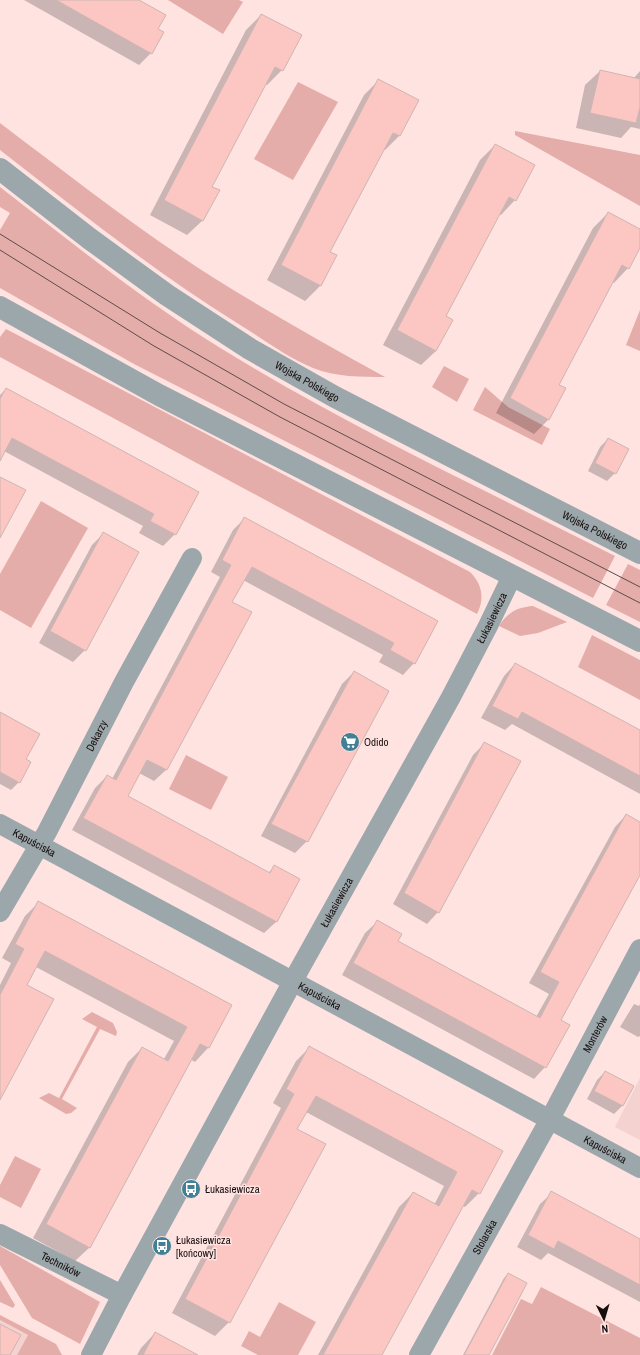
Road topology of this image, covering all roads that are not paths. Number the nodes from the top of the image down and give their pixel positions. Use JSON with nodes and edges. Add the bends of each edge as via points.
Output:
{"nodes":[{"id":1,"x":0,"y":169,"type":"edge"},
{"id":2,"x":0,"y":308,"type":"edge"},
{"id":3,"x":640,"y":553,"type":"edge"},
{"id":4,"x":192,"y":558,"type":"dead end"},
{"id":5,"x":512,"y":576,"type":"junction"},
{"id":6,"x":640,"y":641,"type":"edge"},
{"id":7,"x":0,"y":824,"type":"edge"},
{"id":8,"x":39,"y":844,"type":"junction"},
{"id":9,"x":0,"y":912,"type":"edge"},
{"id":10,"x":640,"y":949,"type":"edge"},
{"id":11,"x":292,"y":982,"type":"junction"},
{"id":12,"x":550,"y":1119,"type":"junction"},
{"id":13,"x":640,"y":1168,"type":"edge"},
{"id":14,"x":0,"y":1234,"type":"edge"},
{"id":15,"x":122,"y":1295,"type":"junction"},
{"id":16,"x":92,"y":1355,"type":"edge"},
{"id":17,"x":419,"y":1355,"type":"edge"}],
"edges":[{"from":1,"to":3,"type":"street","name":"Wojska Polskiego","via":[[139,275],[250,349],[335,397]]},
{"from":2,"to":5,"type":"street","via":[[159,395]]},
{"from":4,"to":8,"type":"street","name":"Dekarzy"},
{"from":5,"to":6,"type":"street"},
{"from":5,"to":11,"type":"street","name":"Łukasiewicza","via":[[451,697]]},
{"from":7,"to":8,"type":"street","name":"Kapuściska"},
{"from":8,"to":9,"type":"street","name":"Dekarzy"},
{"from":8,"to":11,"type":"street","name":"Kapuściska"},
{"from":10,"to":12,"type":"street","name":"Monterów"},
{"from":11,"to":12,"type":"street","name":"Kapuściska"},
{"from":11,"to":15,"type":"street","name":"Łukasiewicza"},
{"from":12,"to":13,"type":"street","name":"Kapuściska"},
{"from":12,"to":17,"type":"street","name":"Stolarska"},
{"from":14,"to":15,"type":"street","name":"Techników"},
{"from":15,"to":16,"type":"street","name":"Łukasiewicza"}]}
